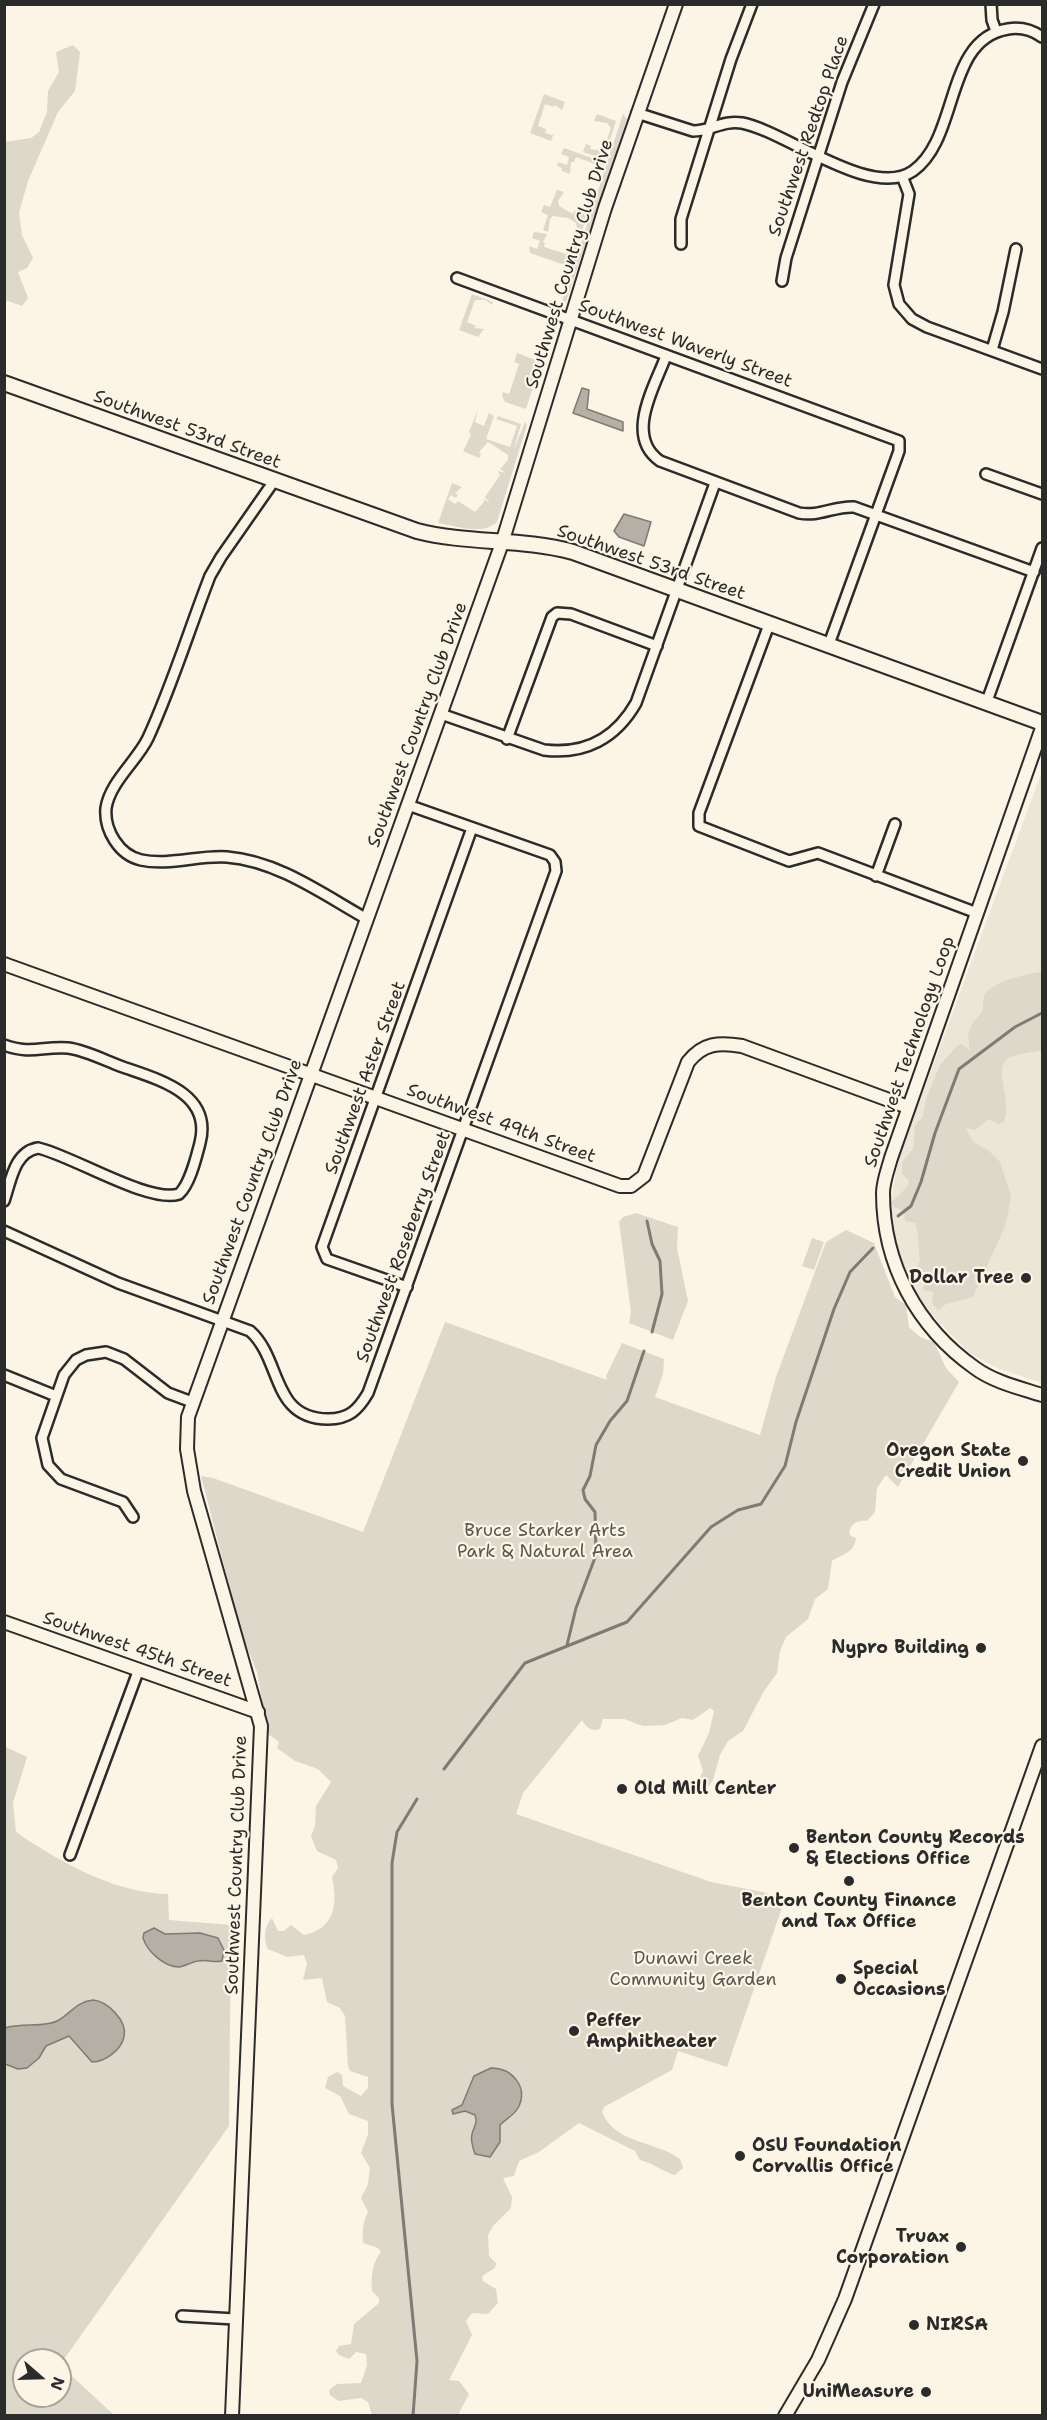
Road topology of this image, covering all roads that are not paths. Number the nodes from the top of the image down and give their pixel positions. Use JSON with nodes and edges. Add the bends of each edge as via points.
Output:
{"nodes":[{"id":1,"x":676,"y":4,"type":"edge"},
{"id":2,"x":752,"y":4,"type":"edge"},
{"id":3,"x":874,"y":4,"type":"edge"},
{"id":4,"x":991,"y":4,"type":"edge"},
{"id":5,"x":996,"y":31,"type":"junction"},
{"id":6,"x":1042,"y":37,"type":"edge"},
{"id":7,"x":637,"y":113,"type":"junction"},
{"id":8,"x":712,"y":126,"type":"junction"},
{"id":9,"x":818,"y":156,"type":"junction"},
{"id":10,"x":902,"y":176,"type":"junction"},
{"id":11,"x":681,"y":244,"type":"dead end"},
{"id":12,"x":1016,"y":249,"type":"dead end"},
{"id":13,"x":457,"y":278,"type":"dead end"},
{"id":14,"x":782,"y":281,"type":"dead end"},
{"id":15,"x":571,"y":319,"type":"junction"},
{"id":16,"x":992,"y":350,"type":"junction"},
{"id":17,"x":666,"y":356,"type":"junction"},
{"id":18,"x":1042,"y":369,"type":"edge"},
{"id":19,"x":4,"y":383,"type":"edge"},
{"id":20,"x":986,"y":474,"type":"dead end"},
{"id":21,"x":274,"y":480,"type":"junction"},
{"id":22,"x":715,"y":483,"type":"junction"},
{"id":23,"x":1042,"y":494,"type":"edge"},
{"id":24,"x":876,"y":515,"type":"junction"},
{"id":25,"x":502,"y":543,"type":"junction"},
{"id":26,"x":1042,"y":548,"type":"edge"},
{"id":27,"x":1034,"y":572,"type":"junction"},
{"id":28,"x":678,"y":589,"type":"junction"},
{"id":29,"x":770,"y":622,"type":"junction"},
{"id":30,"x":829,"y":644,"type":"junction"},
{"id":31,"x":657,"y":646,"type":"junction"},
{"id":32,"x":987,"y":701,"type":"junction"},
{"id":33,"x":441,"y":714,"type":"junction"},
{"id":34,"x":1042,"y":723,"type":"edge"},
{"id":35,"x":1042,"y":728,"type":"edge"},
{"id":36,"x":507,"y":738,"type":"junction"},
{"id":37,"x":408,"y":804,"type":"junction"},
{"id":38,"x":895,"y":824,"type":"dead end"},
{"id":39,"x":472,"y":828,"type":"junction"},
{"id":40,"x":876,"y":876,"type":"junction"},
{"id":41,"x":977,"y":913,"type":"junction"},
{"id":42,"x":367,"y":919,"type":"junction"},
{"id":43,"x":4,"y":964,"type":"edge"},
{"id":44,"x":4,"y":1045,"type":"edge"},
{"id":45,"x":312,"y":1074,"type":"junction"},
{"id":46,"x":376,"y":1097,"type":"junction"},
{"id":47,"x":908,"y":1107,"type":"junction"},
{"id":48,"x":464,"y":1128,"type":"junction"},
{"id":49,"x":4,"y":1201,"type":"edge"},
{"id":50,"x":4,"y":1231,"type":"edge"},
{"id":51,"x":407,"y":1287,"type":"junction"},
{"id":52,"x":222,"y":1319,"type":"junction"},
{"id":53,"x":4,"y":1375,"type":"edge"},
{"id":54,"x":1042,"y":1395,"type":"edge"},
{"id":55,"x":56,"y":1396,"type":"junction"},
{"id":56,"x":192,"y":1402,"type":"junction"},
{"id":57,"x":133,"y":1516,"type":"dead end"},
{"id":58,"x":4,"y":1622,"type":"edge"},
{"id":59,"x":139,"y":1669,"type":"junction"},
{"id":60,"x":258,"y":1712,"type":"junction"},
{"id":61,"x":1042,"y":1746,"type":"edge"},
{"id":62,"x":70,"y":1855,"type":"dead end"},
{"id":63,"x":182,"y":2316,"type":"dead end"},
{"id":64,"x":235,"y":2319,"type":"junction"},
{"id":65,"x":232,"y":2415,"type":"edge"},
{"id":66,"x":785,"y":2415,"type":"edge"}],
"edges":[{"from":1,"to":7,"type":"street","name":"Southwest Country Club Drive"},
{"from":2,"to":8,"type":"street"},
{"from":3,"to":9,"type":"street","name":"Southwest Redtop Place","via":[[842,82]]},
{"from":4,"to":5,"type":"street"},
{"from":5,"to":6,"type":"street","via":[[1020,28]]},
{"from":5,"to":10,"type":"street","via":[[971,52],[928,156]]},
{"from":7,"to":8,"type":"street","via":[[693,131]]},
{"from":7,"to":15,"type":"street","name":"Southwest Country Club Drive"},
{"from":8,"to":9,"type":"street","via":[[728,122],[753,126]]},
{"from":8,"to":11,"type":"street","via":[[681,219]]},
{"from":9,"to":10,"type":"street","via":[[870,175]]},
{"from":9,"to":14,"type":"street","name":"Southwest Redtop Place"},
{"from":10,"to":16,"type":"street","via":[[909,194],[894,285],[899,304],[919,323]]},
{"from":12,"to":16,"type":"street"},
{"from":13,"to":15,"type":"street","name":"Southwest Waverly Street"},
{"from":15,"to":17,"type":"street","name":"Southwest Waverly Street"},
{"from":15,"to":25,"type":"street","name":"Southwest Country Club Drive"},
{"from":16,"to":18,"type":"street"},
{"from":17,"to":22,"type":"street","via":[[644,417],[645,444],[660,461]]},
{"from":17,"to":24,"type":"street","name":"Southwest Waverly Street","via":[[900,443]]},
{"from":19,"to":21,"type":"main road","name":"Southwest 53rd Street"},
{"from":20,"to":23,"type":"street"},
{"from":21,"to":25,"type":"main road","name":"Southwest 53rd Street","via":[[417,531],[457,540]]},
{"from":21,"to":42,"type":"street","via":[[210,576],[147,739],[110,794],[107,823],[122,850],[141,860],[253,860]]},
{"from":22,"to":24,"type":"street","via":[[800,513],[813,515],[842,506]]},
{"from":22,"to":28,"type":"street"},
{"from":24,"to":27,"type":"street"},
{"from":24,"to":30,"type":"street"},
{"from":25,"to":28,"type":"main road","name":"Southwest 53rd Street","via":[[562,549]]},
{"from":25,"to":33,"type":"street","name":"Southwest Country Club Drive"},
{"from":26,"to":27,"type":"street"},
{"from":27,"to":32,"type":"street"},
{"from":28,"to":29,"type":"main road","name":"Southwest 53rd Street"},
{"from":28,"to":31,"type":"street"},
{"from":29,"to":30,"type":"main road","name":"Southwest 53rd Street"},
{"from":29,"to":40,"type":"street","via":[[699,813],[699,826],[789,861],[818,853]]},
{"from":30,"to":32,"type":"main road","name":"Southwest 53rd Street"},
{"from":31,"to":36,"type":"street","via":[[629,715],[604,739],[584,748],[559,752]]},
{"from":31,"to":36,"type":"street","via":[[571,614],[557,613],[552,617]]},
{"from":32,"to":34,"type":"main road","name":"Southwest 53rd Street"},
{"from":33,"to":36,"type":"street"},
{"from":33,"to":37,"type":"street","name":"Southwest Country Club Drive"},
{"from":35,"to":41,"type":"street","name":"Southwest Technology Loop"},
{"from":37,"to":39,"type":"street","name":"Southwest Roseberry Street"},
{"from":37,"to":42,"type":"street","name":"Southwest Country Club Drive"},
{"from":38,"to":40,"type":"street"},
{"from":39,"to":46,"type":"street","name":"Southwest Aster Street"},
{"from":39,"to":48,"type":"street","name":"Southwest Roseberry Street","via":[[550,855],[556,866]]},
{"from":40,"to":41,"type":"street"},
{"from":41,"to":47,"type":"street","name":"Southwest Technology Loop"},
{"from":42,"to":45,"type":"street","name":"Southwest Country Club Drive"},
{"from":43,"to":45,"type":"street","name":"Southwest 49th Street"},
{"from":44,"to":49,"type":"street","via":[[26,1052],[70,1048],[174,1086],[192,1102],[201,1128],[199,1145],[179,1194],[166,1195],[122,1183],[38,1148],[20,1157]]},
{"from":45,"to":46,"type":"street","name":"Southwest 49th Street"},
{"from":45,"to":52,"type":"street","name":"Southwest Country Club Drive"},
{"from":46,"to":48,"type":"street","name":"Southwest 49th Street"},
{"from":46,"to":51,"type":"street","name":"Southwest Aster Street","via":[[322,1251],[327,1259]]},
{"from":47,"to":48,"type":"street","name":"Southwest 49th Street","via":[[742,1046],[717,1043],[701,1049],[688,1062],[644,1176],[632,1186],[608,1182]]},
{"from":47,"to":54,"type":"street","name":"Southwest Technology Loop","via":[[883,1191],[893,1263],[909,1298],[931,1329],[975,1369]]},
{"from":48,"to":51,"type":"street","name":"Southwest Roseberry Street"},
{"from":50,"to":52,"type":"street","name":"Southwest Roseberry Street","via":[[118,1283]]},
{"from":51,"to":52,"type":"street","name":"Southwest Roseberry Street","via":[[368,1393],[357,1409],[341,1418],[320,1419],[289,1403],[261,1341],[250,1331]]},
{"from":52,"to":56,"type":"street","name":"Southwest Country Club Drive"},
{"from":53,"to":55,"type":"street"},
{"from":55,"to":56,"type":"street","via":[[76,1360],[106,1352],[124,1359],[168,1393]]},
{"from":55,"to":57,"type":"street","via":[[42,1438],[48,1465],[61,1479],[123,1502]]},
{"from":56,"to":60,"type":"street","name":"Southwest Country Club Drive","via":[[186,1436],[188,1464],[232,1631]]},
{"from":58,"to":59,"type":"street","name":"Southwest 45th Street"},
{"from":59,"to":60,"type":"street","name":"Southwest 45th Street"},
{"from":59,"to":62,"type":"street"},
{"from":60,"to":64,"type":"street","name":"Southwest Country Club Drive","via":[[260,1802]]},
{"from":61,"to":66,"type":"street","via":[[845,2299],[818,2360]]},
{"from":63,"to":64,"type":"street"},
{"from":64,"to":65,"type":"street","name":"Southwest Country Club Drive"}]}
